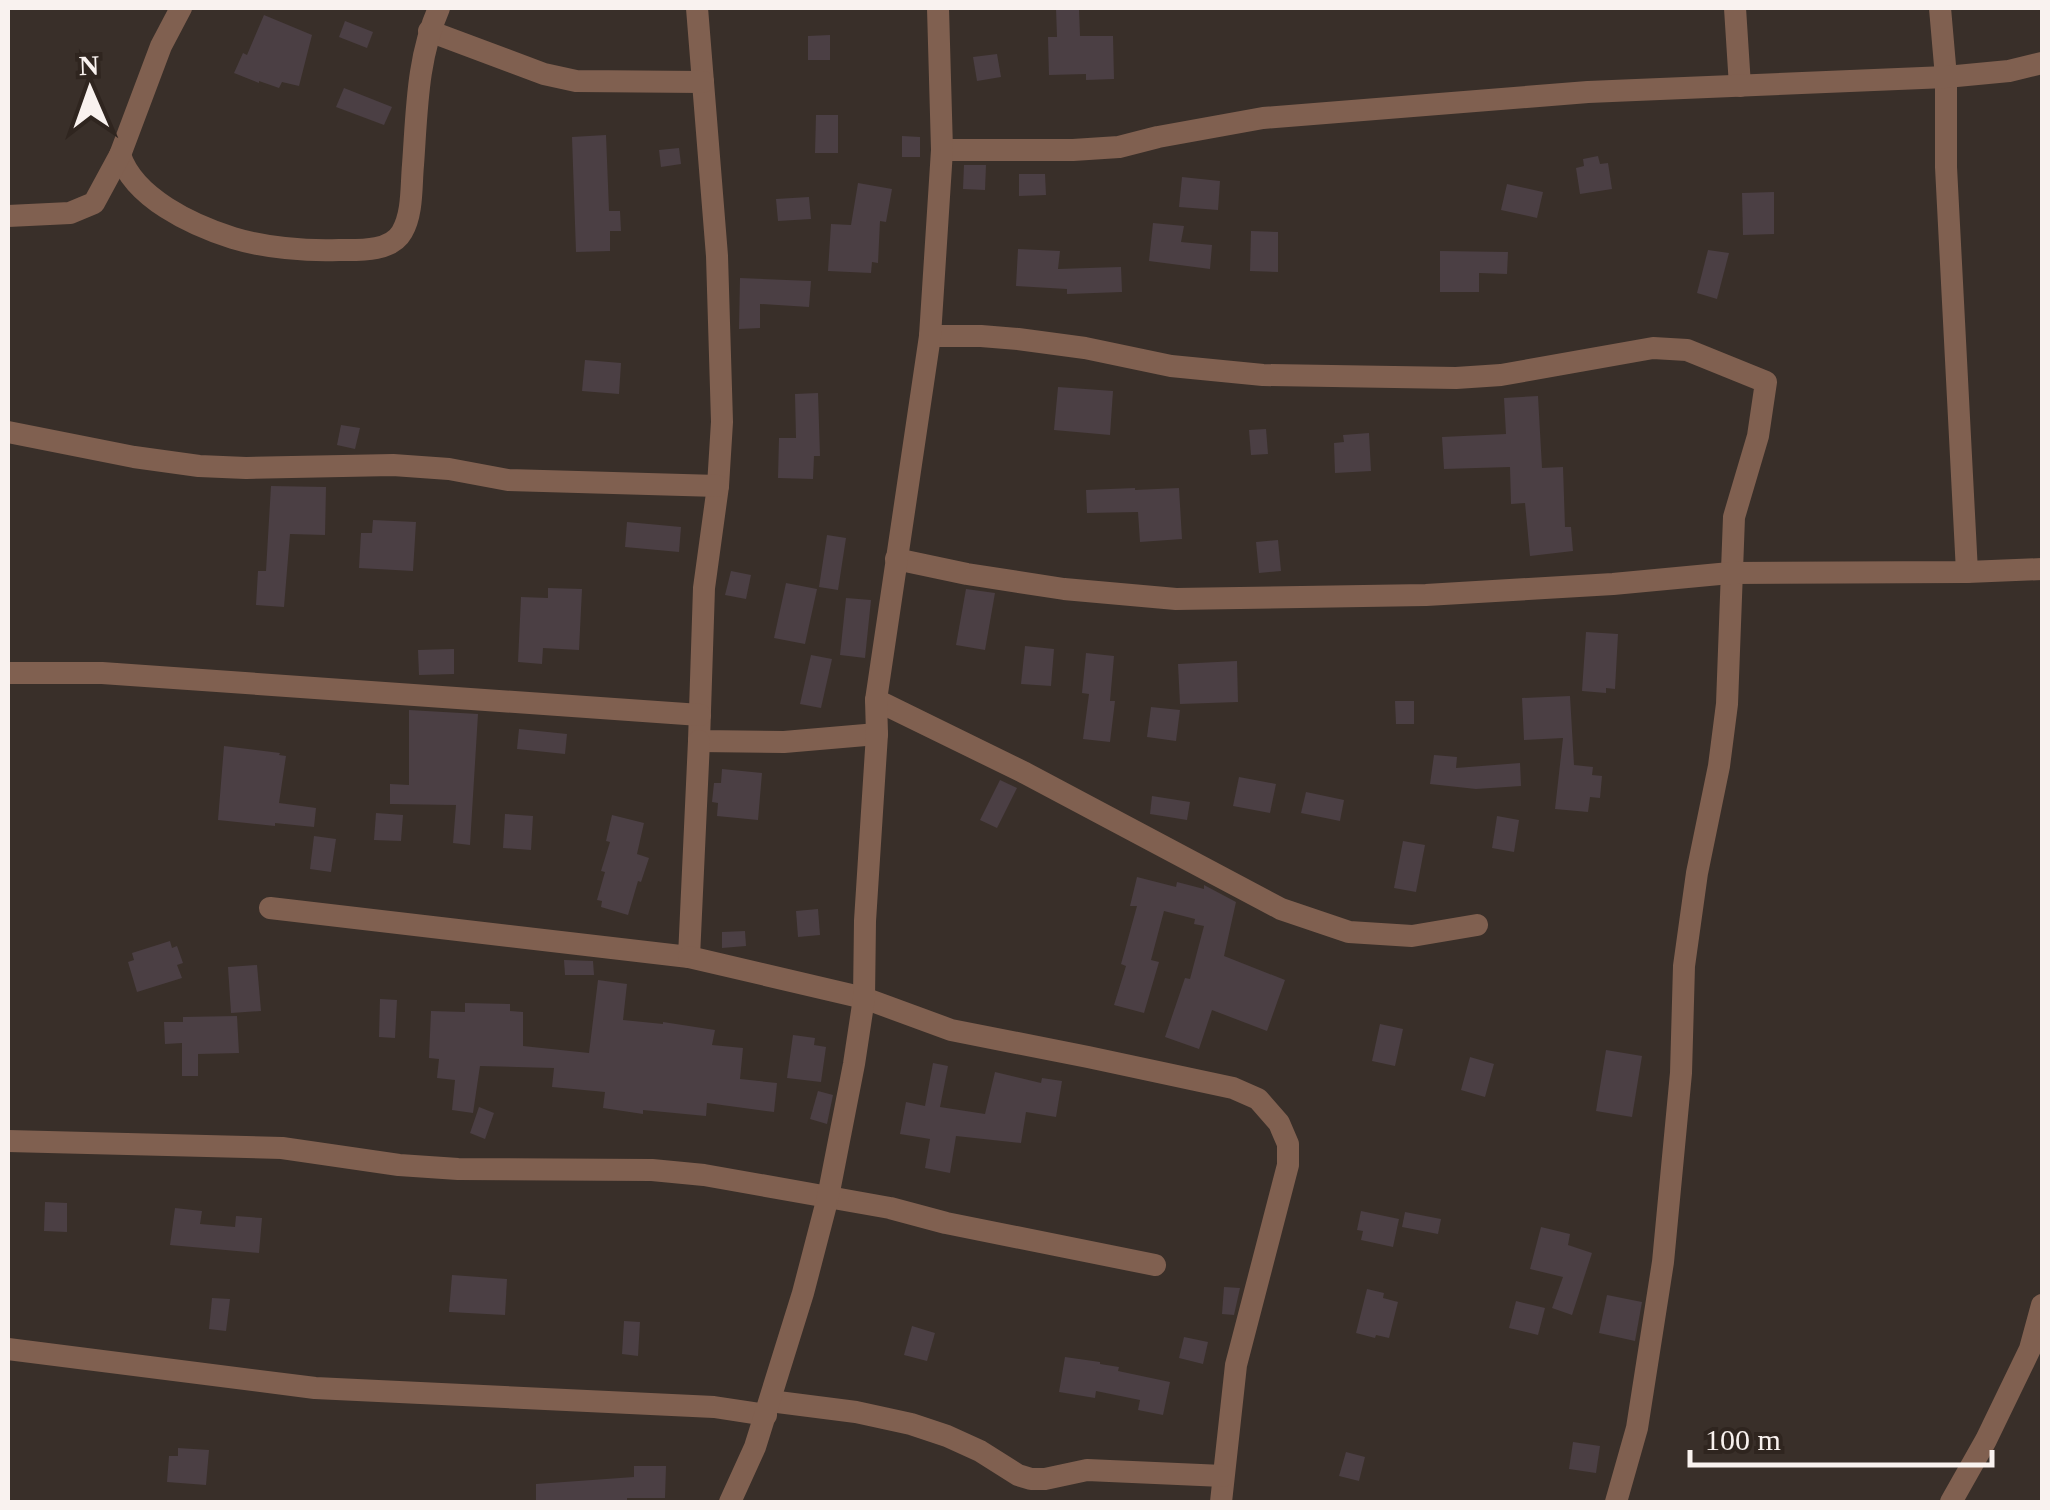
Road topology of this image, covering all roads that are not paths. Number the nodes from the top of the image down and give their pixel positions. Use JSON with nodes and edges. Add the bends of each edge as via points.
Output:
{"nodes":[{"id":1,"x":178,"y":8,"type":"edge"},
{"id":2,"x":440,"y":8,"type":"edge"},
{"id":3,"x":697,"y":8,"type":"edge"},
{"id":4,"x":938,"y":8,"type":"edge"},
{"id":5,"x":1735,"y":8,"type":"edge"},
{"id":6,"x":1940,"y":8,"type":"edge"},
{"id":7,"x":429,"y":31,"type":"junction"},
{"id":8,"x":2042,"y":63,"type":"edge"},
{"id":9,"x":1946,"y":77,"type":"junction"},
{"id":10,"x":703,"y":82,"type":"junction"},
{"id":11,"x":1740,"y":86,"type":"junction"},
{"id":12,"x":942,"y":150,"type":"junction"},
{"id":13,"x":120,"y":155,"type":"junction"},
{"id":14,"x":8,"y":216,"type":"edge"},
{"id":15,"x":930,"y":336,"type":"junction"},
{"id":16,"x":8,"y":432,"type":"edge"},
{"id":17,"x":718,"y":486,"type":"junction"},
{"id":18,"x":896,"y":559,"type":"junction"},
{"id":19,"x":2042,"y":569,"type":"edge"},
{"id":20,"x":1967,"y":572,"type":"junction"},
{"id":21,"x":1730,"y":573,"type":"junction"},
{"id":22,"x":8,"y":673,"type":"edge"},
{"id":23,"x":876,"y":700,"type":"junction"},
{"id":24,"x":700,"y":715,"type":"junction"},
{"id":25,"x":877,"y":734,"type":"junction"},
{"id":26,"x":699,"y":742,"type":"junction"},
{"id":27,"x":270,"y":908,"type":"dead end"},
{"id":28,"x":1477,"y":924,"type":"dead end"},
{"id":29,"x":689,"y":958,"type":"junction"},
{"id":30,"x":864,"y":998,"type":"junction"},
{"id":31,"x":8,"y":1141,"type":"edge"},
{"id":32,"x":828,"y":1196,"type":"junction"},
{"id":33,"x":1155,"y":1265,"type":"dead end"},
{"id":34,"x":2042,"y":1305,"type":"edge"},
{"id":35,"x":8,"y":1349,"type":"edge"},
{"id":36,"x":768,"y":1408,"type":"junction"},
{"id":37,"x":1222,"y":1476,"type":"junction"},
{"id":38,"x":730,"y":1502,"type":"edge"},
{"id":39,"x":1221,"y":1502,"type":"edge"},
{"id":40,"x":1616,"y":1502,"type":"edge"},
{"id":41,"x":1952,"y":1502,"type":"edge"}],
"edges":[{"from":1,"to":13,"type":"street"},
{"from":2,"to":7,"type":"street"},
{"from":3,"to":10,"type":"street"},
{"from":4,"to":12,"type":"street"},
{"from":5,"to":11,"type":"street"},
{"from":6,"to":9,"type":"street"},
{"from":7,"to":10,"type":"street","via":[[576,82]]},
{"from":7,"to":13,"type":"street","via":[[410,207],[402,234],[386,246],[320,250],[254,244],[209,230],[166,209],[126,172]]},
{"from":8,"to":9,"type":"street"},
{"from":9,"to":11,"type":"street"},
{"from":9,"to":20,"type":"street"},
{"from":10,"to":17,"type":"street","via":[[718,256]]},
{"from":11,"to":12,"type":"street","via":[[1262,118],[1118,148]]},
{"from":12,"to":15,"type":"street"},
{"from":13,"to":14,"type":"street","via":[[94,202],[70,213]]},
{"from":15,"to":18,"type":"street"},
{"from":15,"to":21,"type":"street","via":[[1018,339],[1263,376],[1456,378],[1653,348],[1686,350],[1766,382],[1734,517]]},
{"from":16,"to":17,"type":"street","via":[[199,466],[393,465],[508,480]]},
{"from":17,"to":24,"type":"street","via":[[704,588]]},
{"from":18,"to":21,"type":"street","via":[[1176,599],[1426,595]]},
{"from":18,"to":23,"type":"street"},
{"from":19,"to":20,"type":"street"},
{"from":20,"to":21,"type":"street"},
{"from":21,"to":40,"type":"street","via":[[1727,704],[1684,966],[1663,1262],[1637,1428]]},
{"from":22,"to":24,"type":"street","via":[[102,673]]},
{"from":23,"to":25,"type":"street"},
{"from":23,"to":28,"type":"street","via":[[1281,909],[1349,932],[1412,936]]},
{"from":24,"to":26,"type":"street"},
{"from":25,"to":26,"type":"street"},
{"from":25,"to":30,"type":"street"},
{"from":26,"to":29,"type":"street"},
{"from":27,"to":29,"type":"street"},
{"from":29,"to":30,"type":"street"},
{"from":30,"to":32,"type":"street"},
{"from":30,"to":37,"type":"street","via":[[951,1030],[1233,1088],[1258,1099],[1279,1123],[1288,1165],[1236,1365]]},
{"from":31,"to":32,"type":"street","via":[[282,1148],[458,1169],[652,1170]]},
{"from":32,"to":33,"type":"street"},
{"from":32,"to":36,"type":"street"},
{"from":34,"to":41,"type":"street","via":[[2030,1349]]},
{"from":35,"to":36,"type":"street","via":[[315,1388]]},
{"from":36,"to":37,"type":"street","via":[[856,1412],[911,1424],[980,1451],[1018,1476],[1045,1480],[1087,1470]]},
{"from":36,"to":38,"type":"street"},
{"from":37,"to":39,"type":"street"}]}
